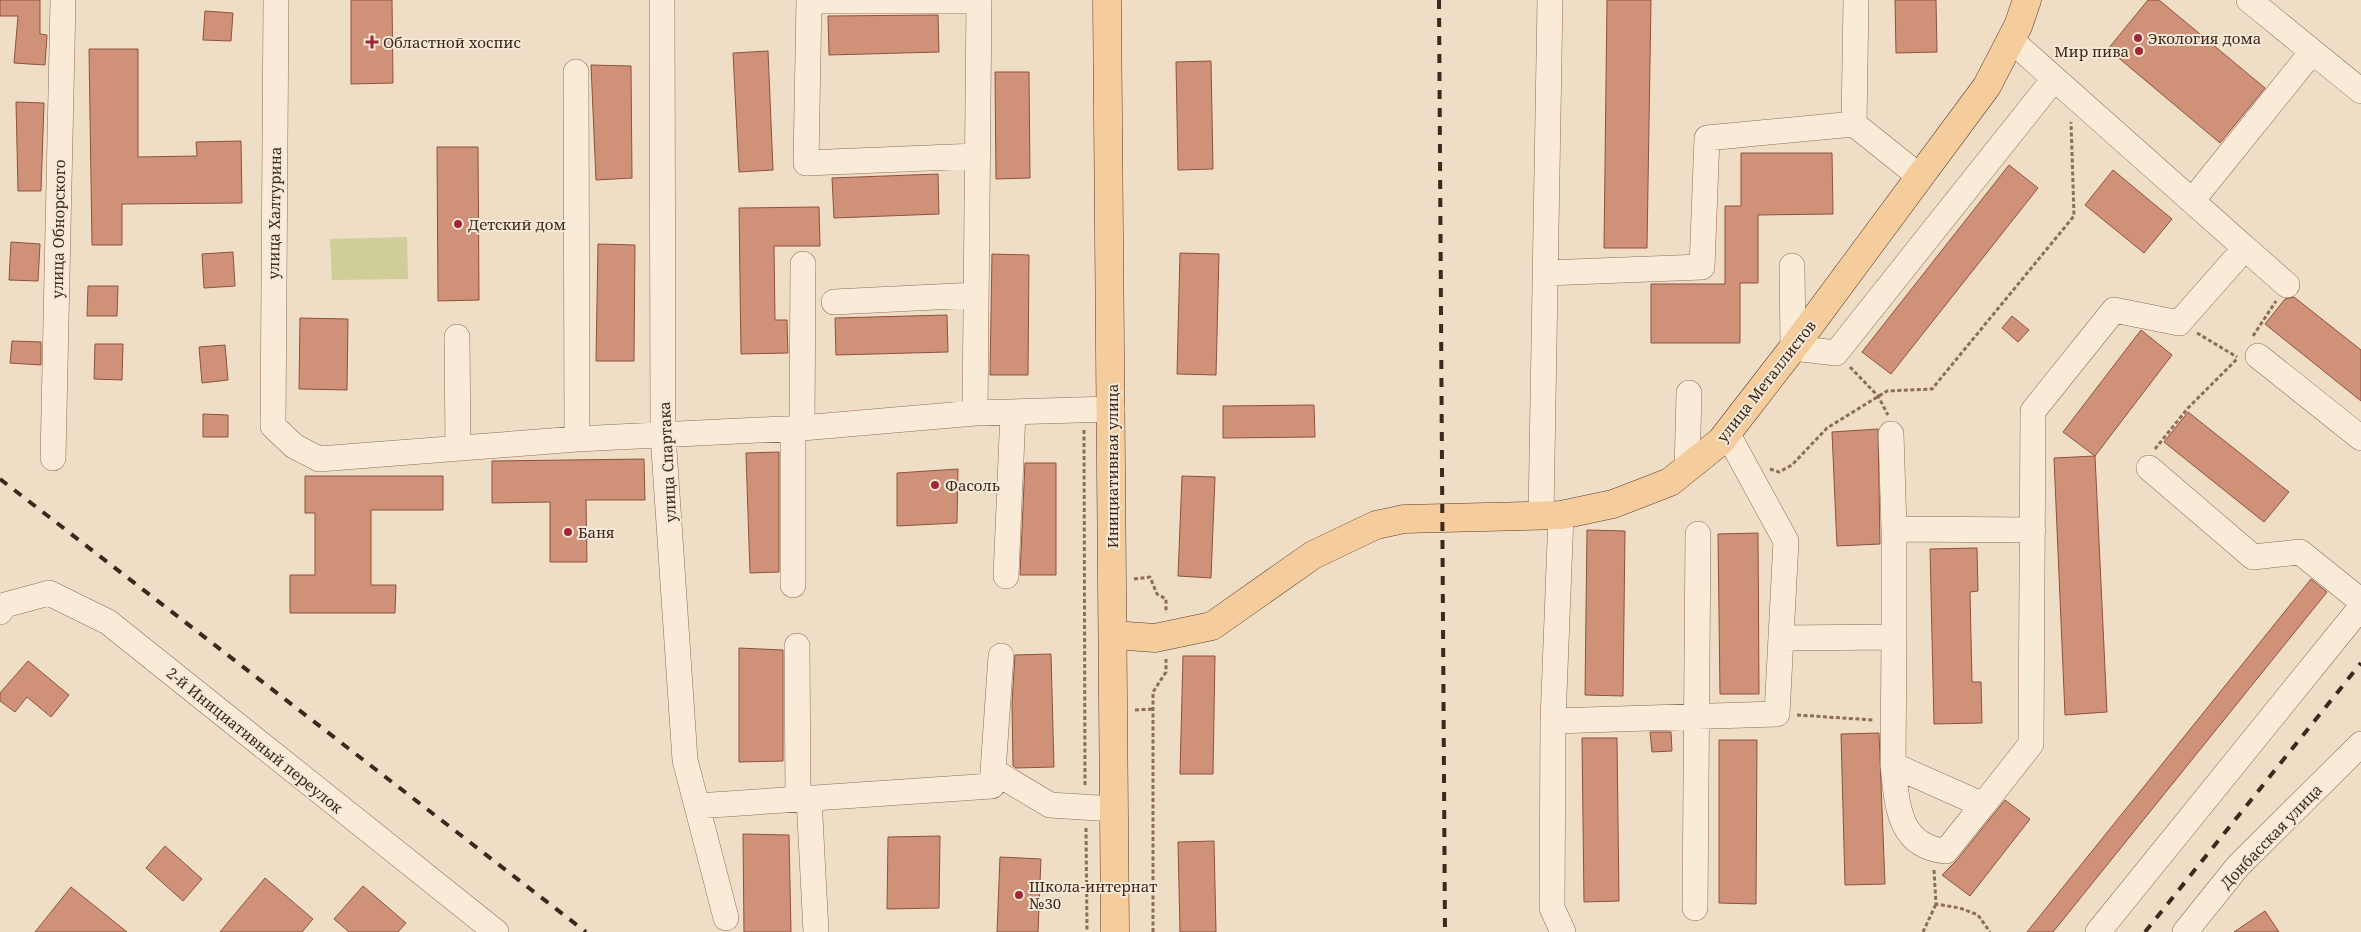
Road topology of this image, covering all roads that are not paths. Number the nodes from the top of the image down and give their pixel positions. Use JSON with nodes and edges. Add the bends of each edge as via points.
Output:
{"nodes":[{"id":1,"x":63,"y":0,"type":"edge"},
{"id":2,"x":276,"y":0,"type":"edge"},
{"id":3,"x":662,"y":0,"type":"edge"},
{"id":4,"x":809,"y":0,"type":"edge"},
{"id":5,"x":979,"y":0,"type":"edge"},
{"id":6,"x":1107,"y":0,"type":"edge"},
{"id":7,"x":1550,"y":0,"type":"edge"},
{"id":8,"x":1856,"y":0,"type":"edge"},
{"id":9,"x":2027,"y":0,"type":"edge"},
{"id":10,"x":2249,"y":0,"type":"edge"},
{"id":11,"x":2011,"y":40,"type":"junction"},
{"id":12,"x":2312,"y":52,"type":"junction"},
{"id":13,"x":576,"y":72,"type":"dead end"},
{"id":14,"x":2062,"y":85,"type":"junction"},
{"id":15,"x":2361,"y":91,"type":"edge"},
{"id":16,"x":1854,"y":124,"type":"junction"},
{"id":17,"x":977,"y":156,"type":"junction"},
{"id":18,"x":1919,"y":176,"type":"junction"},
{"id":19,"x":2192,"y":201,"type":"junction"},
{"id":20,"x":2245,"y":248,"type":"junction"},
{"id":21,"x":803,"y":264,"type":"dead end"},
{"id":22,"x":1792,"y":266,"type":"dead end"},
{"id":23,"x":1545,"y":273,"type":"junction"},
{"id":24,"x":2287,"y":286,"type":"road end"},
{"id":25,"x":976,"y":295,"type":"junction"},
{"id":26,"x":834,"y":302,"type":"dead end"},
{"id":27,"x":456,"y":337,"type":"dead end"},
{"id":28,"x":1794,"y":348,"type":"junction"},
{"id":29,"x":2248,"y":354,"type":"road end"},
{"id":30,"x":1689,"y":392,"type":"dead end"},
{"id":31,"x":1112,"y":409,"type":"junction"},
{"id":32,"x":1013,"y":412,"type":"junction"},
{"id":33,"x":975,"y":413,"type":"junction"},
{"id":34,"x":798,"y":428,"type":"junction"},
{"id":35,"x":1727,"y":433,"type":"junction"},
{"id":36,"x":1891,"y":434,"type":"road end"},
{"id":37,"x":664,"y":436,"type":"junction"},
{"id":38,"x":2361,"y":438,"type":"edge"},
{"id":39,"x":576,"y":439,"type":"junction"},
{"id":40,"x":458,"y":448,"type":"junction"},
{"id":41,"x":53,"y":458,"type":"dead end"},
{"id":42,"x":2149,"y":468,"type":"road end"},
{"id":43,"x":1687,"y":469,"type":"junction"},
{"id":44,"x":1551,"y":515,"type":"junction"},
{"id":45,"x":1894,"y":529,"type":"junction"},
{"id":46,"x":2032,"y":530,"type":"junction"},
{"id":47,"x":1698,"y":534,"type":"dead end"},
{"id":48,"x":1006,"y":576,"type":"dead end"},
{"id":49,"x":793,"y":585,"type":"dead end"},
{"id":50,"x":2361,"y":601,"type":"edge"},
{"id":51,"x":2361,"y":607,"type":"edge"},
{"id":52,"x":0,"y":612,"type":"edge"},
{"id":53,"x":1113,"y":635,"type":"junction"},
{"id":54,"x":1894,"y":637,"type":"junction"},
{"id":55,"x":1781,"y":638,"type":"junction"},
{"id":56,"x":797,"y":646,"type":"dead end"},
{"id":57,"x":1000,"y":656,"type":"dead end"},
{"id":58,"x":1696,"y":716,"type":"junction"},
{"id":59,"x":1553,"y":721,"type":"junction"},
{"id":60,"x":2361,"y":744,"type":"edge"},
{"id":61,"x":1894,"y":766,"type":"junction"},
{"id":62,"x":994,"y":771,"type":"junction"},
{"id":63,"x":803,"y":799,"type":"junction"},
{"id":64,"x":1983,"y":805,"type":"junction"},
{"id":65,"x":697,"y":806,"type":"junction"},
{"id":66,"x":1114,"y":809,"type":"junction"},
{"id":67,"x":1695,"y":908,"type":"dead end"},
{"id":68,"x":726,"y":918,"type":"dead end"},
{"id":69,"x":496,"y":932,"type":"edge"},
{"id":70,"x":816,"y":932,"type":"edge"},
{"id":71,"x":1115,"y":932,"type":"edge"},
{"id":72,"x":1563,"y":932,"type":"edge"},
{"id":73,"x":2098,"y":932,"type":"edge"},
{"id":74,"x":2185,"y":932,"type":"edge"}],
"edges":[{"from":1,"to":41,"type":"street","name":"улица Обнорского"},
{"from":2,"to":40,"type":"street","name":"улица Халтурина","via":[[272,426],[294,446],[319,459]]},
{"from":3,"to":37,"type":"street","name":"улица Спартака"},
{"from":4,"to":5,"type":"street"},
{"from":4,"to":17,"type":"street","via":[[806,162]]},
{"from":5,"to":17,"type":"street"},
{"from":6,"to":31,"type":"main road","name":"Инициативная улица"},
{"from":7,"to":23,"type":"street"},
{"from":8,"to":16,"type":"street"},
{"from":9,"to":11,"type":"main road","name":"улица Металлистов"},
{"from":10,"to":12,"type":"street"},
{"from":11,"to":14,"type":"street"},
{"from":11,"to":18,"type":"main road","name":"улица Металлистов","via":[[1987,86]]},
{"from":12,"to":15,"type":"street"},
{"from":12,"to":19,"type":"street"},
{"from":13,"to":39,"type":"street"},
{"from":14,"to":19,"type":"street"},
{"from":14,"to":28,"type":"street","via":[[1836,352]]},
{"from":16,"to":18,"type":"street"},
{"from":16,"to":23,"type":"street","via":[[1707,138],[1702,267]]},
{"from":17,"to":25,"type":"street"},
{"from":18,"to":28,"type":"main road","name":"улица Металлистов"},
{"from":19,"to":20,"type":"street"},
{"from":20,"to":24,"type":"street"},
{"from":20,"to":46,"type":"street","via":[[2179,323],[2114,310],[2033,411]]},
{"from":21,"to":34,"type":"street"},
{"from":22,"to":28,"type":"street"},
{"from":23,"to":44,"type":"street"},
{"from":25,"to":26,"type":"street"},
{"from":25,"to":33,"type":"street"},
{"from":27,"to":40,"type":"street"},
{"from":28,"to":35,"type":"main road","name":"улица Металлистов"},
{"from":29,"to":38,"type":"street"},
{"from":30,"to":43,"type":"street"},
{"from":31,"to":32,"type":"street"},
{"from":31,"to":53,"type":"main road","name":"Инициативная улица"},
{"from":32,"to":33,"type":"street"},
{"from":32,"to":48,"type":"street"},
{"from":33,"to":34,"type":"street"},
{"from":34,"to":37,"type":"street"},
{"from":34,"to":49,"type":"street"},
{"from":35,"to":43,"type":"main road","name":"улица Металлистов","via":[[1722,441]]},
{"from":35,"to":55,"type":"street","via":[[1786,541]]},
{"from":36,"to":45,"type":"street"},
{"from":37,"to":39,"type":"street"},
{"from":37,"to":65,"type":"street","name":"улица Спартака","via":[[685,760]]},
{"from":39,"to":40,"type":"street"},
{"from":42,"to":50,"type":"street","via":[[2253,557],[2300,552]]},
{"from":43,"to":44,"type":"main road","name":"улица Металлистов","via":[[1670,482],[1621,501]]},
{"from":44,"to":53,"type":"main road","name":"улица Металлистов","via":[[1404,520],[1376,525],[1313,555],[1212,626],[1155,638]]},
{"from":44,"to":59,"type":"street"},
{"from":45,"to":46,"type":"street"},
{"from":45,"to":54,"type":"street"},
{"from":46,"to":64,"type":"street","via":[[2031,744]]},
{"from":47,"to":58,"type":"street"},
{"from":51,"to":73,"type":"street"},
{"from":52,"to":69,"type":"street","name":"2-й Инициативный переулок","via":[[5,605],[49,592],[108,622]]},
{"from":53,"to":66,"type":"main road","name":"Инициативная улица"},
{"from":54,"to":55,"type":"street"},
{"from":54,"to":61,"type":"street"},
{"from":55,"to":58,"type":"street","via":[[1777,714]]},
{"from":56,"to":63,"type":"street"},
{"from":57,"to":62,"type":"street"},
{"from":58,"to":59,"type":"street"},
{"from":58,"to":67,"type":"street"},
{"from":59,"to":72,"type":"street","via":[[1552,908]]},
{"from":60,"to":74,"type":"street","name":"Донбасская улица","via":[[2238,866]]},
{"from":61,"to":64,"type":"street"},
{"from":61,"to":64,"type":"street","via":[[1897,808],[1907,832],[1933,850],[1946,852]]},
{"from":62,"to":63,"type":"street","via":[[992,786]]},
{"from":62,"to":66,"type":"street","via":[[1050,806]]},
{"from":63,"to":65,"type":"street"},
{"from":63,"to":70,"type":"street"},
{"from":65,"to":68,"type":"street","name":"улица Спартака"},
{"from":66,"to":71,"type":"main road","name":"Инициативная улица"}]}
